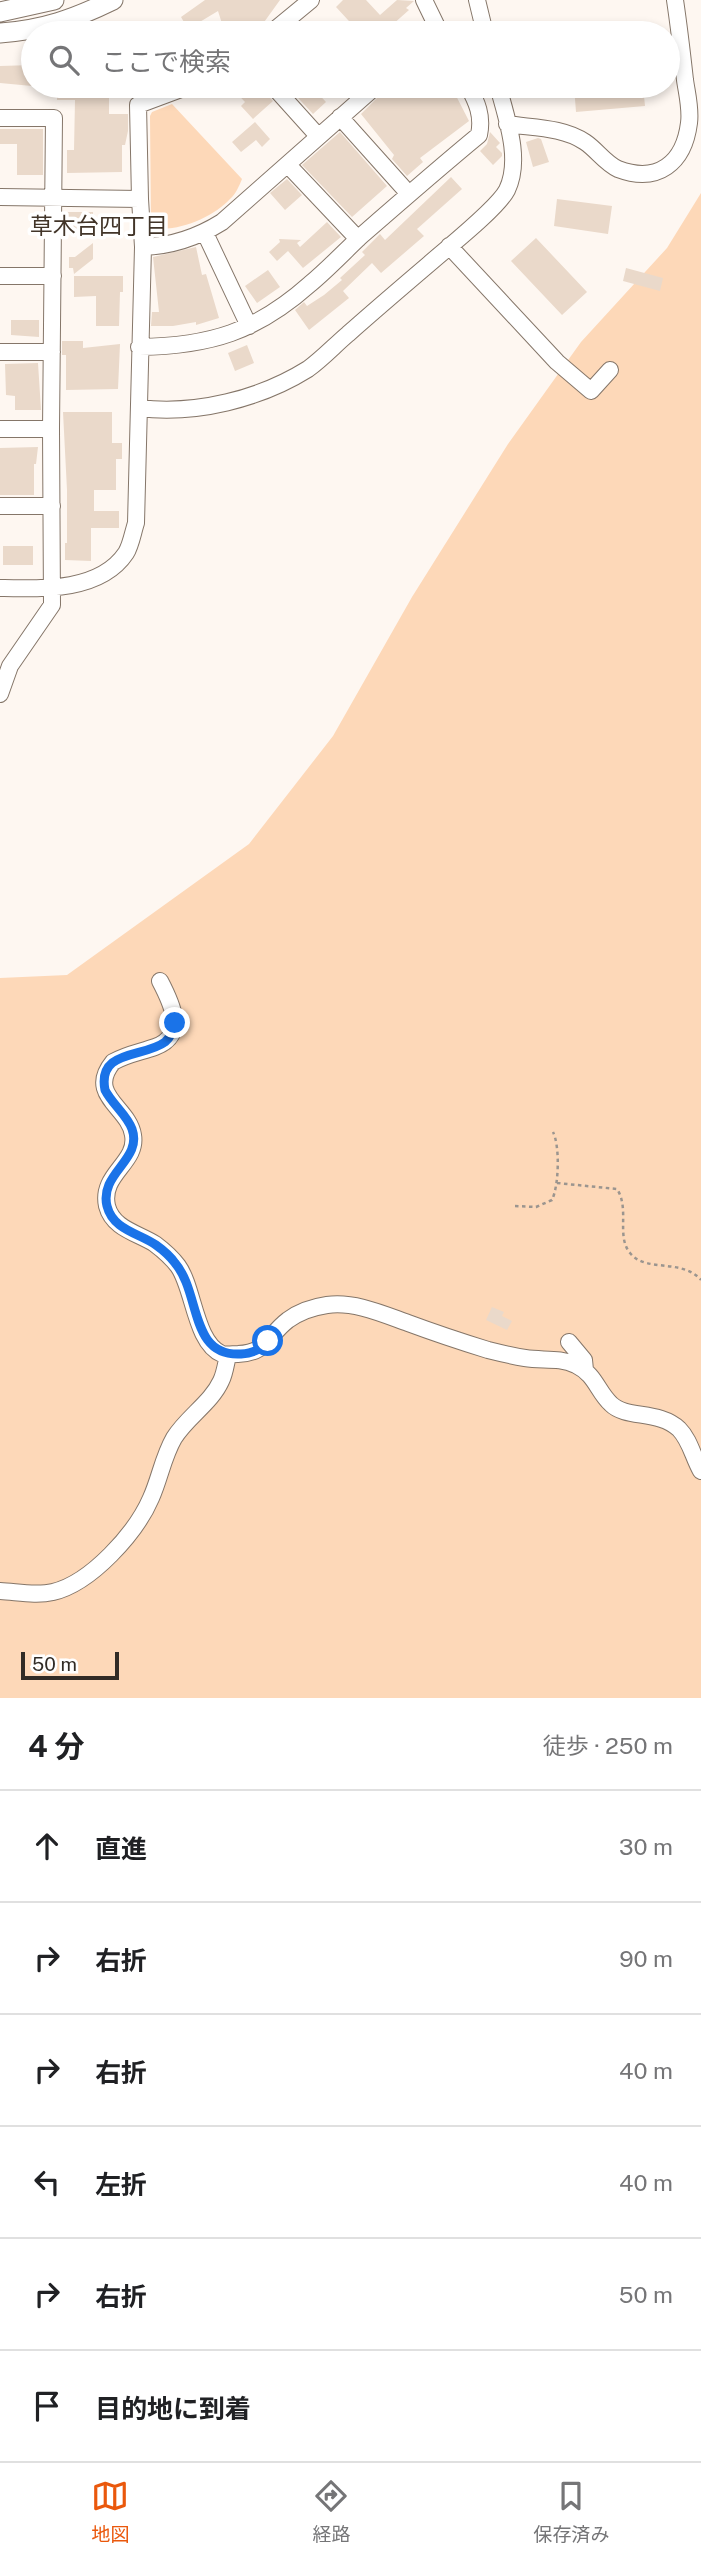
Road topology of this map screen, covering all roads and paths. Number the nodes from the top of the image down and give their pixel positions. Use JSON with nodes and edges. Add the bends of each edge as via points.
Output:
{"nodes":[{"id":1,"x":54,"y":0,"type":"edge"},
{"id":2,"x":113,"y":0,"type":"edge"},
{"id":3,"x":311,"y":0,"type":"edge"},
{"id":4,"x":424,"y":0,"type":"edge"},
{"id":5,"x":477,"y":0,"type":"edge"},
{"id":6,"x":675,"y":0,"type":"edge"},
{"id":7,"x":0,"y":12,"type":"edge"},
{"id":8,"x":60,"y":21,"type":"edge"},
{"id":9,"x":286,"y":21,"type":"edge"},
{"id":10,"x":433,"y":21,"type":"edge"},
{"id":11,"x":482,"y":21,"type":"edge"},
{"id":12,"x":678,"y":21,"type":"edge"},
{"id":13,"x":21,"y":31,"type":"edge"},
{"id":14,"x":0,"y":33,"type":"edge"},
{"id":15,"x":680,"y":40,"type":"edge"},
{"id":16,"x":157,"y":98,"type":"edge"},
{"id":17,"x":284,"y":98,"type":"edge"},
{"id":18,"x":362,"y":98,"type":"edge"},
{"id":19,"x":475,"y":98,"type":"edge"},
{"id":20,"x":501,"y":98,"type":"edge"},
{"id":21,"x":340,"y":117,"type":"junction"},
{"id":22,"x":0,"y":118,"type":"edge"},
{"id":23,"x":507,"y":124,"type":"junction"},
{"id":24,"x":318,"y":136,"type":"junction"},
{"id":25,"x":288,"y":165,"type":"junction"},
{"id":26,"x":409,"y":194,"type":"junction"},
{"id":27,"x":0,"y":197,"type":"edge"},
{"id":28,"x":53,"y":197,"type":"junction"},
{"id":29,"x":140,"y":199,"type":"junction"},
{"id":30,"x":205,"y":233,"type":"junction"},
{"id":31,"x":358,"y":239,"type":"junction"},
{"id":32,"x":449,"y":246,"type":"junction"},
{"id":33,"x":142,"y":247,"type":"junction"},
{"id":34,"x":0,"y":276,"type":"edge"},
{"id":35,"x":52,"y":276,"type":"junction"},
{"id":36,"x":249,"y":326,"type":"junction"},
{"id":37,"x":139,"y":347,"type":"junction"},
{"id":38,"x":0,"y":352,"type":"edge"},
{"id":39,"x":52,"y":352,"type":"junction"},
{"id":40,"x":610,"y":370,"type":"dead end"},
{"id":41,"x":139,"y":408,"type":"junction"},
{"id":42,"x":0,"y":429,"type":"edge"},
{"id":43,"x":51,"y":429,"type":"junction"},
{"id":44,"x":0,"y":506,"type":"edge"},
{"id":45,"x":51,"y":506,"type":"junction"},
{"id":46,"x":0,"y":589,"type":"edge"},
{"id":47,"x":53,"y":589,"type":"junction"},
{"id":48,"x":0,"y":694,"type":"edge"},
{"id":49,"x":160,"y":981,"type":"dead end"},
{"id":50,"x":553,"y":1132,"type":"dead end"},
{"id":51,"x":557,"y":1183,"type":"junction"},
{"id":52,"x":515,"y":1206,"type":"dead end"},
{"id":53,"x":701,"y":1280,"type":"edge"},
{"id":54,"x":569,"y":1342,"type":"dead end"},
{"id":55,"x":228,"y":1355,"type":"junction"},
{"id":56,"x":585,"y":1370,"type":"junction"},
{"id":57,"x":701,"y":1471,"type":"edge"},
{"id":58,"x":0,"y":1591,"type":"edge"}],
"edges":[{"from":1,"to":7,"type":"street"},
{"from":2,"to":8,"type":"street"},
{"from":3,"to":9,"type":"street"},
{"from":4,"to":10,"type":"street"},
{"from":5,"to":11,"type":"street"},
{"from":6,"to":12,"type":"street"},
{"from":13,"to":14,"type":"street"},
{"from":15,"to":23,"type":"street","via":[[690,120],[683,148],[659,173],[634,174],[612,166],[593,147],[567,133]]},
{"from":16,"to":29,"type":"street","via":[[138,105]]},
{"from":17,"to":24,"type":"street"},
{"from":18,"to":21,"type":"street"},
{"from":19,"to":26,"type":"street","via":[[482,121],[478,135]]},
{"from":20,"to":23,"type":"street"},
{"from":21,"to":24,"type":"street"},
{"from":21,"to":26,"type":"street"},
{"from":22,"to":28,"type":"street","via":[[54,118]]},
{"from":23,"to":32,"type":"street","via":[[513,157],[507,190]]},
{"from":24,"to":25,"type":"street"},
{"from":25,"to":30,"type":"street"},
{"from":25,"to":31,"type":"street"},
{"from":26,"to":31,"type":"street"},
{"from":27,"to":28,"type":"street"},
{"from":28,"to":29,"type":"street"},
{"from":28,"to":35,"type":"street"},
{"from":29,"to":33,"type":"street"},
{"from":30,"to":33,"type":"street"},
{"from":30,"to":36,"type":"street"},
{"from":31,"to":36,"type":"street","via":[[310,285]]},
{"from":32,"to":40,"type":"street","via":[[557,362],[591,391]]},
{"from":32,"to":41,"type":"street","via":[[310,367],[276,386],[195,407]]},
{"from":33,"to":37,"type":"street"},
{"from":34,"to":35,"type":"street"},
{"from":35,"to":39,"type":"street"},
{"from":36,"to":37,"type":"street","via":[[220,338]]},
{"from":37,"to":41,"type":"street"},
{"from":38,"to":39,"type":"street"},
{"from":39,"to":43,"type":"street"},
{"from":41,"to":47,"type":"street","via":[[136,523],[126,553],[106,571],[79,584]]},
{"from":42,"to":43,"type":"street"},
{"from":43,"to":45,"type":"street"},
{"from":44,"to":45,"type":"street"},
{"from":45,"to":47,"type":"street"},
{"from":46,"to":47,"type":"street"},
{"from":47,"to":48,"type":"street","via":[[52,605],[10,666]]},
{"from":49,"to":55,"type":"street","via":[[174,1010],[172,1034],[163,1044],[113,1062],[105,1079],[105,1090],[131,1125],[134,1142],[110,1180],[107,1205],[120,1226],[154,1244],[177,1265],[205,1336]]},
{"from":50,"to":51,"type":"path"},
{"from":51,"to":52,"type":"path","via":[[551,1202]]},
{"from":51,"to":53,"type":"path","via":[[617,1189],[625,1205],[629,1252],[642,1262],[675,1266]]},
{"from":54,"to":56,"type":"street","via":[[584,1360]]},
{"from":55,"to":56,"type":"street","via":[[253,1353],[306,1310],[337,1304],[367,1309],[490,1350],[559,1360]]},
{"from":55,"to":58,"type":"street","via":[[216,1390],[181,1427],[170,1446],[151,1499],[99,1567],[54,1592]]},
{"from":56,"to":57,"type":"street","via":[[614,1407],[675,1426],[686,1438]]}]}
